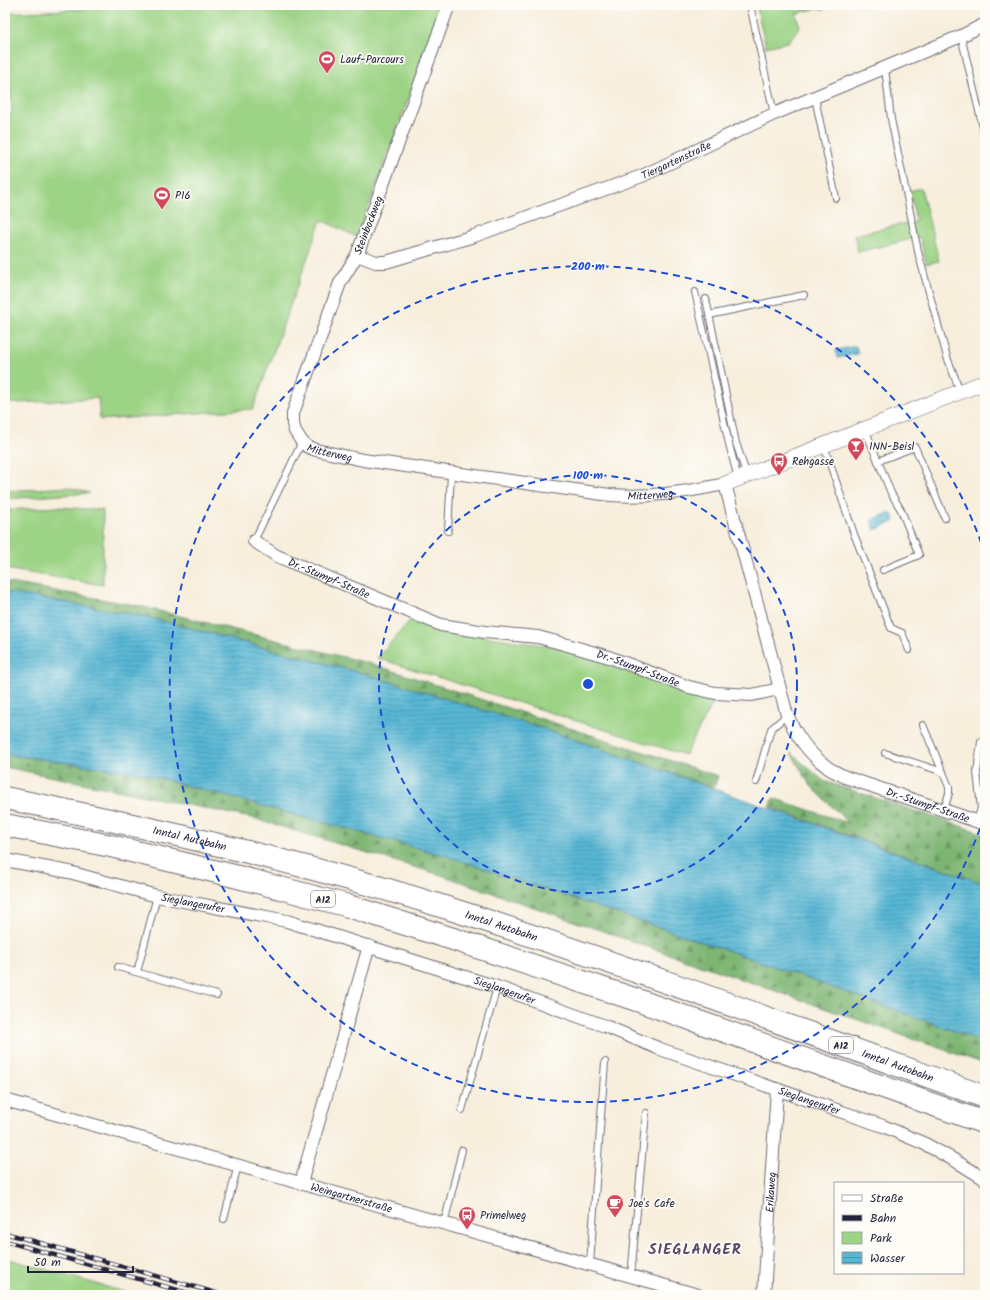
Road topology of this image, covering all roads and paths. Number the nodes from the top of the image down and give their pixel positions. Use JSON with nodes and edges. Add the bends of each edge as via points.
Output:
{"nodes":[{"id":1,"x":449,"y":5,"type":"edge"},
{"id":2,"x":750,"y":5,"type":"edge"},
{"id":3,"x":985,"y":24,"type":"edge"},
{"id":4,"x":961,"y":36,"type":"junction"},
{"id":5,"x":885,"y":68,"type":"junction"},
{"id":6,"x":815,"y":98,"type":"junction"},
{"id":7,"x":774,"y":114,"type":"junction"},
{"id":8,"x":985,"y":136,"type":"edge"},
{"id":9,"x":836,"y":198,"type":"dead end"},
{"id":10,"x":357,"y":255,"type":"junction"},
{"id":11,"x":695,"y":292,"type":"dead end"},
{"id":12,"x":804,"y":295,"type":"dead end"},
{"id":13,"x":706,"y":299,"type":"dead end"},
{"id":14,"x":709,"y":315,"type":"junction"},
{"id":15,"x":985,"y":382,"type":"edge"},
{"id":16,"x":960,"y":392,"type":"junction"},
{"id":17,"x":865,"y":429,"type":"junction"},
{"id":18,"x":302,"y":442,"type":"junction"},
{"id":19,"x":823,"y":446,"type":"junction"},
{"id":20,"x":878,"y":461,"type":"junction"},
{"id":21,"x":451,"y":473,"type":"junction"},
{"id":22,"x":737,"y":480,"type":"junction"},
{"id":23,"x":944,"y":518,"type":"dead end"},
{"id":24,"x":448,"y":531,"type":"dead end"},
{"id":25,"x":254,"y":541,"type":"joint"},
{"id":26,"x":884,"y":570,"type":"dead end"},
{"id":27,"x":909,"y":650,"type":"dead end"},
{"id":28,"x":779,"y":689,"type":"junction"},
{"id":29,"x":787,"y":715,"type":"junction"},
{"id":30,"x":923,"y":725,"type":"dead end"},
{"id":31,"x":981,"y":742,"type":"dead end"},
{"id":32,"x":885,"y":753,"type":"dead end"},
{"id":33,"x":943,"y":772,"type":"junction"},
{"id":34,"x":756,"y":782,"type":"dead end"},
{"id":35,"x":5,"y":798,"type":"edge"},
{"id":36,"x":944,"y":810,"type":"junction"},
{"id":37,"x":981,"y":823,"type":"edge"},
{"id":38,"x":5,"y":825,"type":"edge"},
{"id":39,"x":5,"y":860,"type":"edge"},
{"id":40,"x":157,"y":896,"type":"junction"},
{"id":41,"x":369,"y":946,"type":"junction"},
{"id":42,"x":118,"y":967,"type":"dead end"},
{"id":43,"x":137,"y":972,"type":"junction"},
{"id":44,"x":497,"y":987,"type":"junction"},
{"id":45,"x":217,"y":995,"type":"dead end"},
{"id":46,"x":605,"y":1062,"type":"dead end"},
{"id":47,"x":777,"y":1089,"type":"junction"},
{"id":48,"x":985,"y":1097,"type":"edge"},
{"id":49,"x":5,"y":1100,"type":"edge"},
{"id":50,"x":462,"y":1110,"type":"dead end"},
{"id":51,"x":646,"y":1113,"type":"dead end"},
{"id":52,"x":985,"y":1123,"type":"edge"},
{"id":53,"x":462,"y":1150,"type":"dead end"},
{"id":54,"x":238,"y":1165,"type":"junction"},
{"id":55,"x":985,"y":1179,"type":"edge"},
{"id":56,"x":301,"y":1183,"type":"junction"},
{"id":57,"x":224,"y":1219,"type":"dead end"},
{"id":58,"x":444,"y":1224,"type":"junction"},
{"id":59,"x":590,"y":1264,"type":"junction"},
{"id":60,"x":631,"y":1276,"type":"junction"},
{"id":61,"x":698,"y":1295,"type":"edge"},
{"id":62,"x":764,"y":1295,"type":"edge"}],
"edges":[{"from":1,"to":10,"type":"street","name":"Steinbockweg"},
{"from":2,"to":7,"type":"lane"},
{"from":3,"to":4,"type":"street","name":"Tiergartenstraße"},
{"from":4,"to":5,"type":"street","name":"Tiergartenstraße"},
{"from":4,"to":8,"type":"lane"},
{"from":5,"to":6,"type":"street","name":"Tiergartenstraße"},
{"from":5,"to":16,"type":"lane","via":[[895,144],[919,256],[947,357]]},
{"from":6,"to":7,"type":"street","name":"Tiergartenstraße"},
{"from":6,"to":9,"type":"lane"},
{"from":7,"to":10,"type":"street","name":"Tiergartenstraße","via":[[642,176],[474,236],[386,262],[376,262]]},
{"from":10,"to":18,"type":"street","name":"Steinbockweg","via":[[340,283],[293,413],[293,424]]},
{"from":11,"to":22,"type":"lane"},
{"from":12,"to":14,"type":"lane"},
{"from":13,"to":14,"type":"lane"},
{"from":14,"to":22,"type":"lane","via":[[736,443]]},
{"from":15,"to":16,"type":"street","name":"Mitterweg"},
{"from":16,"to":17,"type":"street","name":"Mitterweg"},
{"from":17,"to":19,"type":"street","name":"Mitterweg"},
{"from":17,"to":20,"type":"lane"},
{"from":18,"to":21,"type":"street","name":"Mitterweg","via":[[316,450],[363,460]]},
{"from":18,"to":25,"type":"lane"},
{"from":19,"to":22,"type":"street","name":"Mitterweg"},
{"from":19,"to":27,"type":"lane","via":[[890,628],[902,633]]},
{"from":20,"to":23,"type":"lane","via":[[915,447]]},
{"from":20,"to":26,"type":"lane","via":[[919,555]]},
{"from":21,"to":22,"type":"street","name":"Mitterweg","via":[[623,496],[673,493]]},
{"from":21,"to":24,"type":"lane"},
{"from":22,"to":28,"type":"street"},
{"from":25,"to":28,"type":"street","name":"Dr.-Stumpf-Straße","via":[[277,556],[441,624],[485,632],[538,637],[610,657],[715,693],[752,695]]},
{"from":28,"to":29,"type":"street","name":"Dr.-Stumpf-Straße"},
{"from":29,"to":34,"type":"lane","via":[[771,729]]},
{"from":29,"to":36,"type":"street","name":"Dr.-Stumpf-Straße","via":[[802,743],[826,767],[845,777]]},
{"from":30,"to":33,"type":"lane"},
{"from":31,"to":37,"type":"lane","via":[[977,772]]},
{"from":32,"to":33,"type":"lane"},
{"from":33,"to":36,"type":"lane","via":[[950,787]]},
{"from":35,"to":48,"type":"highway","name":"Inntal Autobahn","number":"A12","via":[[107,818],[244,851],[453,910]]},
{"from":36,"to":37,"type":"street","name":"Dr.-Stumpf-Straße"},
{"from":38,"to":52,"type":"highway","number":"A12","via":[[111,846],[345,905],[634,999]]},
{"from":39,"to":40,"type":"street","name":"Sieglangerufer","via":[[69,872]]},
{"from":40,"to":41,"type":"street","name":"Sieglangerufer","via":[[287,921]]},
{"from":40,"to":43,"type":"lane"},
{"from":41,"to":44,"type":"street","name":"Sieglangerufer"},
{"from":41,"to":56,"type":"street"},
{"from":42,"to":43,"type":"lane"},
{"from":43,"to":45,"type":"lane"},
{"from":44,"to":47,"type":"street","name":"Sieglangerufer","via":[[660,1049]]},
{"from":44,"to":50,"type":"lane"},
{"from":46,"to":59,"type":"lane"},
{"from":47,"to":55,"type":"street","name":"Sieglangerufer","via":[[883,1126],[925,1144]]},
{"from":47,"to":62,"type":"street","name":"Erikaweg"},
{"from":49,"to":54,"type":"street","name":"Weingartnerstraße"},
{"from":51,"to":60,"type":"lane"},
{"from":53,"to":58,"type":"lane"},
{"from":54,"to":56,"type":"street","name":"Weingartnerstraße"},
{"from":54,"to":57,"type":"lane"},
{"from":56,"to":58,"type":"street","name":"Weingartnerstraße"},
{"from":58,"to":59,"type":"street","name":"Weingartnerstraße"},
{"from":59,"to":60,"type":"street","name":"Weingartnerstraße"},
{"from":60,"to":61,"type":"street","name":"Weingartnerstraße"}]}
